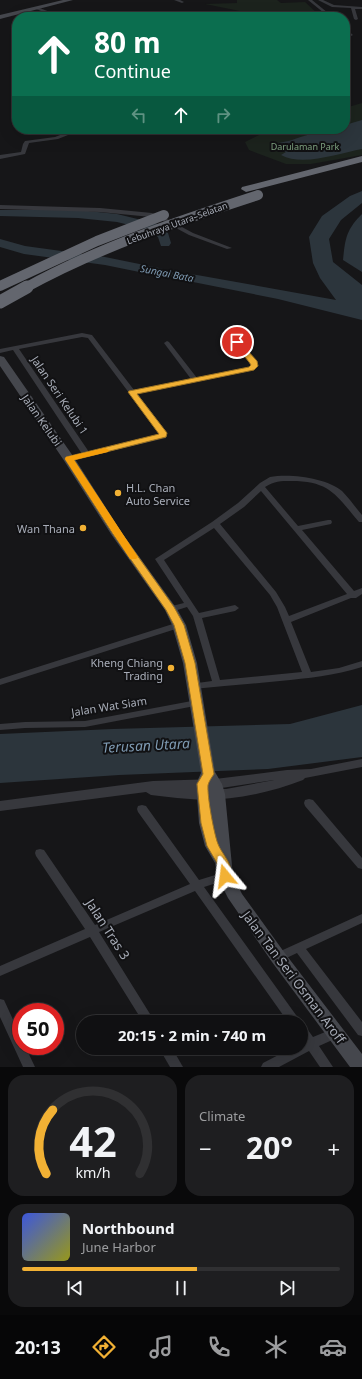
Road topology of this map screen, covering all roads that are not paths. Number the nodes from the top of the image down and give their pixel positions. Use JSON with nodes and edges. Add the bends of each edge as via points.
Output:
{"nodes":[{"id":1,"x":70,"y":0,"type":"edge"},
{"id":2,"x":176,"y":0,"type":"edge"},
{"id":3,"x":310,"y":0,"type":"edge"},
{"id":4,"x":320,"y":0,"type":"edge"},
{"id":5,"x":182,"y":2,"type":"dead end"},
{"id":6,"x":36,"y":8,"type":"junction"},
{"id":7,"x":354,"y":8,"type":"junction"},
{"id":8,"x":362,"y":8,"type":"edge"},
{"id":9,"x":20,"y":12,"type":"edge"},
{"id":10,"x":45,"y":12,"type":"edge"},
{"id":11,"x":325,"y":12,"type":"edge"},
{"id":12,"x":12,"y":14,"type":"edge"},
{"id":13,"x":0,"y":17,"type":"edge"},
{"id":14,"x":356,"y":18,"type":"dead end"},
{"id":15,"x":67,"y":134,"type":"edge"},
{"id":16,"x":0,"y":157,"type":"edge"},
{"id":17,"x":362,"y":159,"type":"edge"},
{"id":18,"x":362,"y":168,"type":"edge"},
{"id":19,"x":0,"y":207,"type":"edge"},
{"id":20,"x":230,"y":248,"type":"dead end"},
{"id":21,"x":0,"y":286,"type":"edge"},
{"id":22,"x":0,"y":302,"type":"edge"},
{"id":23,"x":229,"y":333,"type":"dead end"},
{"id":24,"x":167,"y":343,"type":"dead end"},
{"id":25,"x":15,"y":348,"type":"junction"},
{"id":26,"x":0,"y":351,"type":"edge"},
{"id":27,"x":0,"y":359,"type":"edge"},
{"id":28,"x":195,"y":380,"type":"junction"},
{"id":29,"x":132,"y":392,"type":"junction"},
{"id":30,"x":86,"y":455,"type":"junction"},
{"id":31,"x":69,"y":459,"type":"junction"},
{"id":32,"x":261,"y":487,"type":"junction"},
{"id":33,"x":362,"y":520,"type":"edge"},
{"id":34,"x":328,"y":522,"type":"dead end"},
{"id":35,"x":215,"y":524,"type":"junction"},
{"id":36,"x":297,"y":529,"type":"junction"},
{"id":37,"x":362,"y":591,"type":"edge"},
{"id":38,"x":353,"y":596,"type":"junction"},
{"id":39,"x":190,"y":604,"type":"junction"},
{"id":40,"x":235,"y":608,"type":"dead end"},
{"id":41,"x":171,"y":610,"type":"junction"},
{"id":42,"x":197,"y":616,"type":"junction"},
{"id":43,"x":288,"y":620,"type":"junction"},
{"id":44,"x":179,"y":625,"type":"junction"},
{"id":45,"x":362,"y":664,"type":"edge"},
{"id":46,"x":308,"y":675,"type":"junction"},
{"id":47,"x":0,"y":682,"type":"edge"},
{"id":48,"x":217,"y":684,"type":"junction"},
{"id":49,"x":193,"y":686,"type":"junction"},
{"id":50,"x":198,"y":708,"type":"junction"},
{"id":51,"x":0,"y":728,"type":"edge"},
{"id":52,"x":362,"y":763,"type":"edge"},
{"id":53,"x":209,"y":784,"type":"junction"},
{"id":54,"x":309,"y":803,"type":"dead end"},
{"id":55,"x":0,"y":806,"type":"edge"},
{"id":56,"x":142,"y":809,"type":"dead end"},
{"id":57,"x":40,"y":853,"type":"dead end"},
{"id":58,"x":362,"y":865,"type":"edge"},
{"id":59,"x":224,"y":869,"type":"junction"},
{"id":60,"x":197,"y":885,"type":"junction"},
{"id":61,"x":362,"y":918,"type":"edge"},
{"id":62,"x":92,"y":930,"type":"junction"},
{"id":63,"x":299,"y":948,"type":"junction"},
{"id":64,"x":278,"y":957,"type":"junction"},
{"id":65,"x":0,"y":971,"type":"edge"},
{"id":66,"x":0,"y":1004,"type":"edge"},
{"id":67,"x":145,"y":1015,"type":"edge"},
{"id":68,"x":290,"y":1015,"type":"edge"},
{"id":69,"x":362,"y":1031,"type":"edge"},
{"id":70,"x":336,"y":1033,"type":"junction"},
{"id":71,"x":308,"y":1040,"type":"edge"},
{"id":72,"x":311,"y":1044,"type":"junction"},
{"id":73,"x":169,"y":1055,"type":"edge"},
{"id":74,"x":29,"y":1067,"type":"edge"},
{"id":75,"x":177,"y":1067,"type":"edge"},
{"id":76,"x":267,"y":1067,"type":"edge"},
{"id":77,"x":327,"y":1067,"type":"edge"},
{"id":78,"x":361,"y":1067,"type":"edge"}],
"edges":[{"from":1,"to":6,"type":"main road"},
{"from":2,"to":5,"type":"street"},
{"from":3,"to":11,"type":"street"},
{"from":4,"to":7,"type":"street","via":[[333,6]]},
{"from":6,"to":9,"type":"main road"},
{"from":6,"to":10,"type":"street"},
{"from":7,"to":8,"type":"street"},
{"from":7,"to":14,"type":"street"},
{"from":12,"to":13,"type":"main road"},
{"from":15,"to":16,"type":"street","via":[[27,142],[22,154]]},
{"from":17,"to":21,"type":"highway","name":"Lebuhraya Utara–Selatan","bridge":true,"via":[[246,189],[164,215],[62,256]]},
{"from":18,"to":22,"type":"highway","name":"Lebuhraya Utara–Selatan","bridge":true,"via":[[258,195],[186,218],[122,242],[60,270]]},
{"from":19,"to":20,"type":"street","via":[[100,210],[152,215],[194,236]]},
{"from":23,"to":28,"type":"street","via":[[253,361],[252,369]]},
{"from":24,"to":28,"type":"street"},
{"from":25,"to":26,"type":"street"},
{"from":25,"to":29,"type":"street","via":[[82,335],[90,336]]},
{"from":25,"to":30,"type":"street","name":"Jalan Seri Kelubi 1"},
{"from":27,"to":31,"type":"main road","name":"Jalan Kelubi"},
{"from":28,"to":29,"type":"street"},
{"from":29,"to":30,"type":"street","via":[[163,436]]},
{"from":30,"to":31,"type":"street"},
{"from":31,"to":41,"type":"main road","name":"Jalan Kelubi","via":[[117,534]]},
{"from":32,"to":33,"type":"street","via":[[277,478],[323,483],[339,493]]},
{"from":32,"to":35,"type":"street"},
{"from":32,"to":36,"type":"street"},
{"from":34,"to":36,"type":"street"},
{"from":35,"to":39,"type":"street","via":[[159,559]]},
{"from":35,"to":43,"type":"street","via":[[273,594]]},
{"from":36,"to":38,"type":"street"},
{"from":37,"to":38,"type":"street"},
{"from":38,"to":43,"type":"street"},
{"from":39,"to":41,"type":"street"},
{"from":39,"to":42,"type":"street"},
{"from":40,"to":42,"type":"street"},
{"from":41,"to":44,"type":"main road","name":"Jalan Kelubi"},
{"from":42,"to":48,"type":"street"},
{"from":43,"to":46,"type":"street"},
{"from":44,"to":47,"type":"street"},
{"from":44,"to":49,"type":"main road","name":"Jalan Kelubi","via":[[187,650]]},
{"from":45,"to":46,"type":"street","via":[[340,671]]},
{"from":46,"to":48,"type":"street"},
{"from":48,"to":49,"type":"street"},
{"from":49,"to":50,"type":"main road","name":"Jalan Kelubi"},
{"from":50,"to":51,"type":"street","name":"Jalan Wat Siam","via":[[85,724]]},
{"from":50,"to":53,"type":"main road","name":"Jalan Kelubi"},
{"from":52,"to":53,"type":"street","via":[[247,790]]},
{"from":53,"to":55,"type":"street","via":[[137,789]]},
{"from":53,"to":59,"type":"main road","name":"Jalan Tan Seri Osman Aroff","via":[[207,823],[213,846]]},
{"from":54,"to":58,"type":"street"},
{"from":56,"to":60,"type":"street"},
{"from":57,"to":62,"type":"street","name":"Jalan Tras 3"},
{"from":59,"to":60,"type":"street"},
{"from":59,"to":64,"type":"main road","name":"Jalan Tan Seri Osman Aroff","via":[[236,898]]},
{"from":60,"to":62,"type":"street"},
{"from":60,"to":68,"type":"street"},
{"from":61,"to":63,"type":"street"},
{"from":62,"to":65,"type":"street"},
{"from":62,"to":67,"type":"street","name":"Jalan Tras 3"},
{"from":63,"to":64,"type":"street"},
{"from":63,"to":69,"type":"street"},
{"from":64,"to":70,"type":"main road","name":"Jalan Tan Seri Osman Aroff"},
{"from":66,"to":74,"type":"street"},
{"from":70,"to":72,"type":"street"},
{"from":70,"to":78,"type":"main road","name":"Jalan Tan Seri Osman Aroff"},
{"from":71,"to":72,"type":"street"},
{"from":72,"to":76,"type":"street"},
{"from":72,"to":77,"type":"street"},
{"from":73,"to":75,"type":"street"}]}
